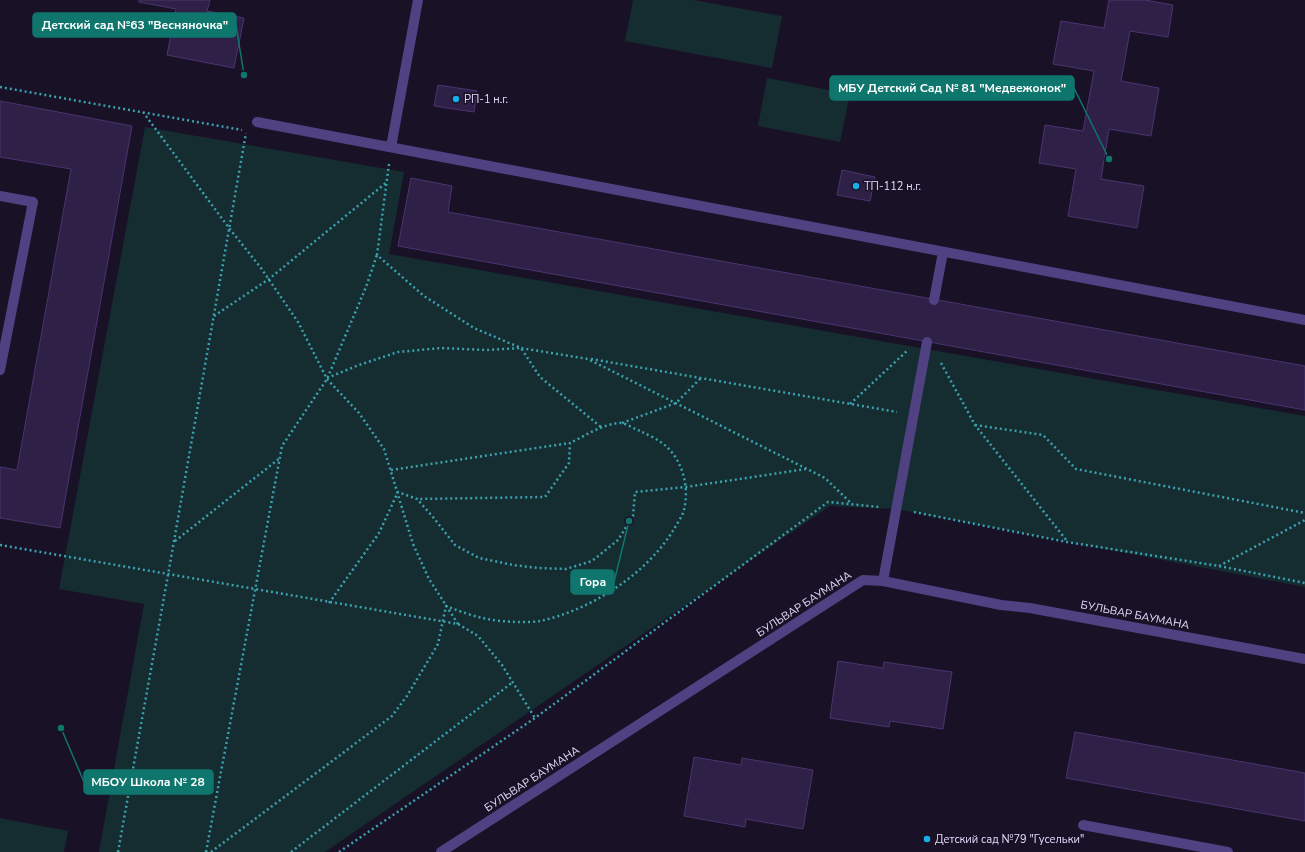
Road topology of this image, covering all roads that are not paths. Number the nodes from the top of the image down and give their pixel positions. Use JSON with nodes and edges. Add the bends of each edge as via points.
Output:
{"nodes":[{"id":1,"x":418,"y":0,"type":"edge"},
{"id":2,"x":257,"y":122,"type":"dead end"},
{"id":3,"x":391,"y":147,"type":"junction"},
{"id":4,"x":0,"y":196,"type":"edge"},
{"id":5,"x":943,"y":252,"type":"junction"},
{"id":6,"x":934,"y":300,"type":"dead end"},
{"id":7,"x":1305,"y":320,"type":"edge"},
{"id":8,"x":927,"y":342,"type":"dead end"},
{"id":9,"x":0,"y":370,"type":"edge"},
{"id":10,"x":883,"y":581,"type":"junction"},
{"id":11,"x":1305,"y":659,"type":"edge"},
{"id":12,"x":1083,"y":825,"type":"dead end"},
{"id":13,"x":441,"y":852,"type":"edge"},
{"id":14,"x":1228,"y":852,"type":"edge"}],
"edges":[{"from":1,"to":3,"type":"street"},
{"from":2,"to":3,"type":"street"},
{"from":3,"to":5,"type":"street"},
{"from":4,"to":9,"type":"street","via":[[33,202]]},
{"from":5,"to":6,"type":"street"},
{"from":5,"to":7,"type":"street"},
{"from":8,"to":10,"type":"street"},
{"from":10,"to":11,"type":"street","name":"БУЛЬВАР БАУМАНА","via":[[1001,605],[1030,608]]},
{"from":10,"to":13,"type":"street","name":"БУЛЬВАР БАУМАНА","via":[[863,580]]},
{"from":12,"to":14,"type":"street"}]}
